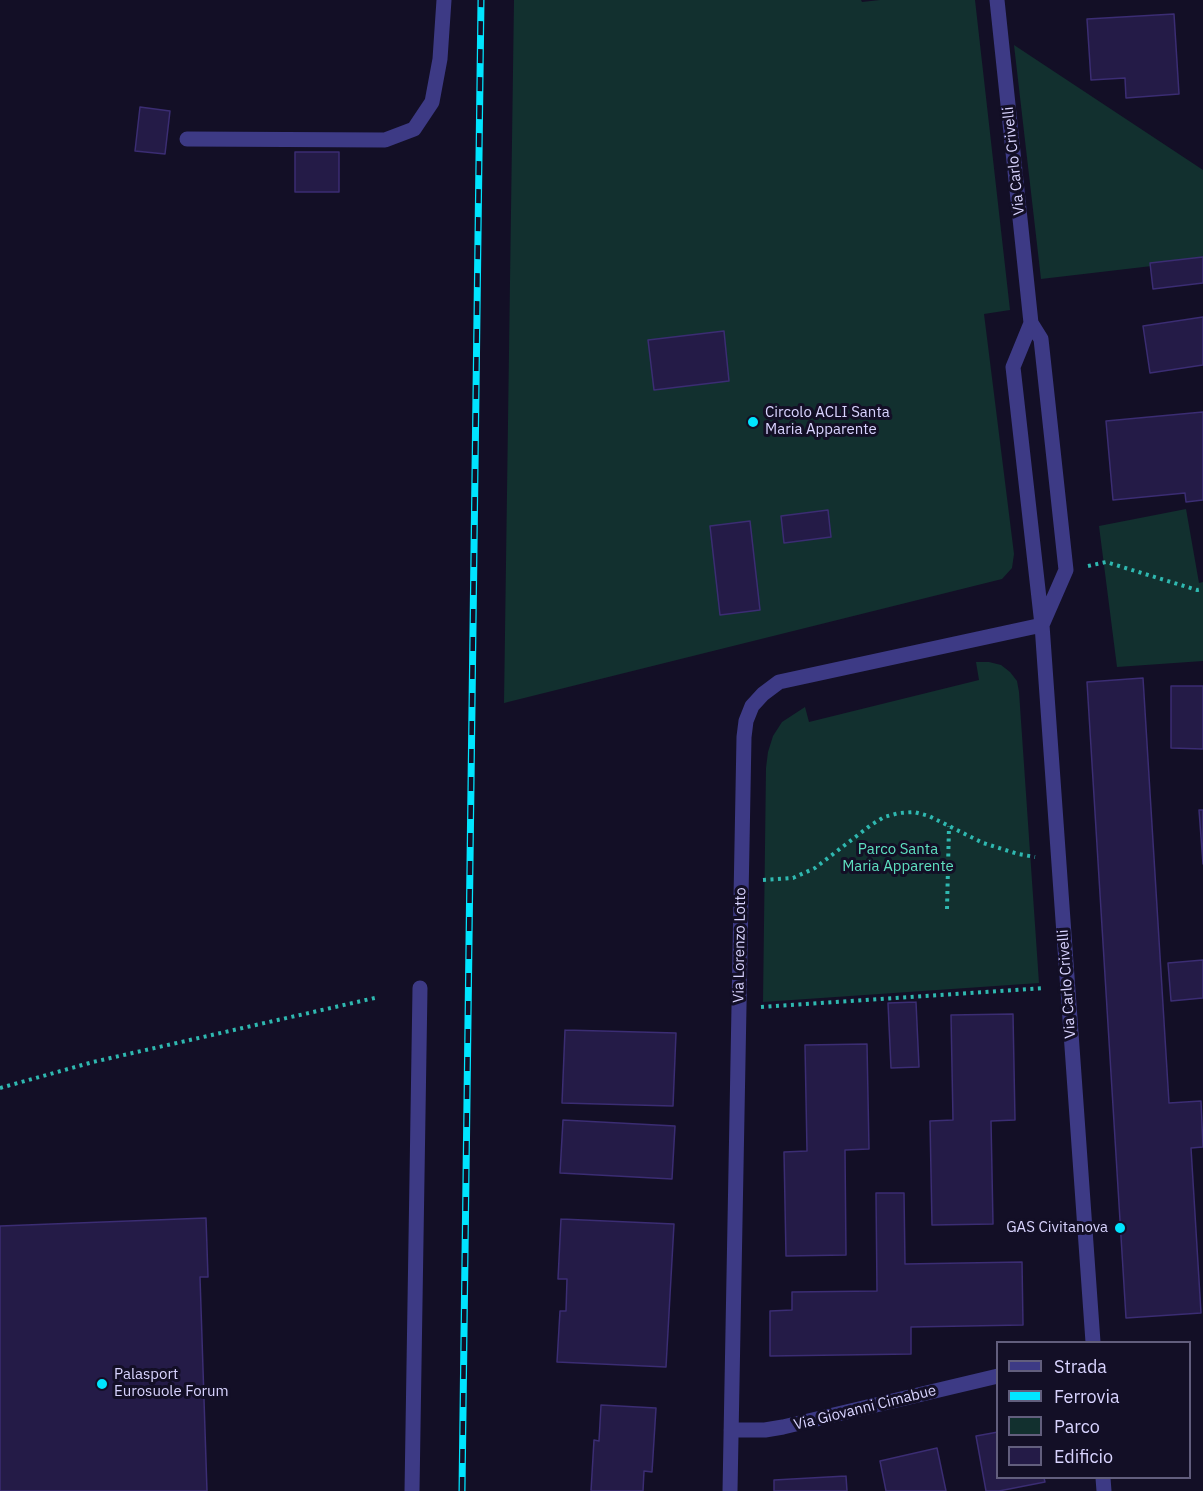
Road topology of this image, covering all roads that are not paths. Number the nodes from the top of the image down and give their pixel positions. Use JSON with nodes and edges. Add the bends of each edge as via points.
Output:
{"nodes":[{"id":1,"x":444,"y":0,"type":"edge"},
{"id":2,"x":997,"y":0,"type":"edge"},
{"id":3,"x":187,"y":139,"type":"dead end"},
{"id":4,"x":1031,"y":323,"type":"junction"},
{"id":5,"x":1042,"y":625,"type":"junction"},
{"id":6,"x":420,"y":988,"type":"dead end"},
{"id":7,"x":1093,"y":1341,"type":"edge"},
{"id":8,"x":996,"y":1376,"type":"edge"},
{"id":9,"x":731,"y":1430,"type":"junction"},
{"id":10,"x":412,"y":1491,"type":"edge"},
{"id":11,"x":730,"y":1491,"type":"edge"}],
"edges":[{"from":1,"to":3,"type":"street","via":[[432,102],[414,129],[385,140]]},
{"from":2,"to":4,"type":"street","name":"Via Carlo Crivelli"},
{"from":4,"to":5,"type":"street","name":"Via Carlo Crivelli","via":[[1013,367]]},
{"from":4,"to":5,"type":"street","name":"Via Carlo Crivelli","via":[[1041,339],[1066,570]]},
{"from":5,"to":7,"type":"street","name":"Via Carlo Crivelli"},
{"from":5,"to":9,"type":"street","name":"Via Lorenzo Lotto","via":[[779,682],[752,706],[746,721]]},
{"from":6,"to":10,"type":"street"},
{"from":8,"to":9,"type":"street","name":"Via Giovanni Cimabue","via":[[783,1427]]},
{"from":9,"to":11,"type":"street","name":"Via Lorenzo Lotto"}]}
